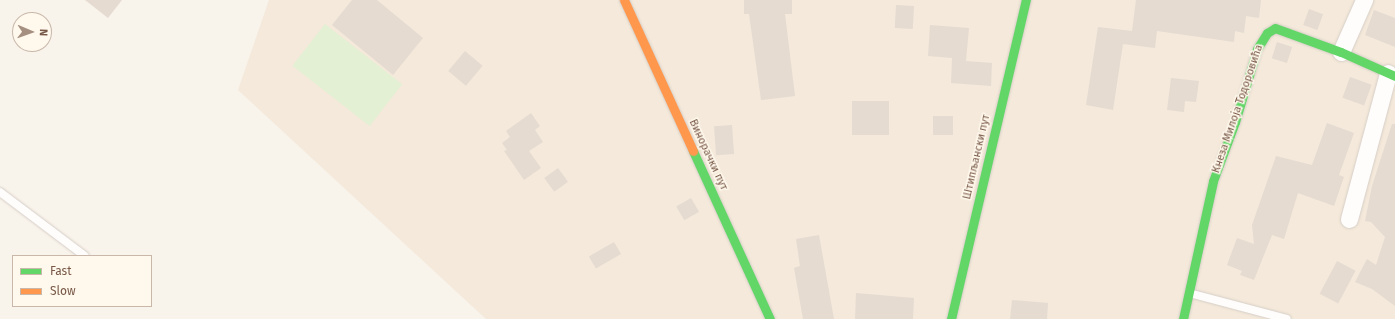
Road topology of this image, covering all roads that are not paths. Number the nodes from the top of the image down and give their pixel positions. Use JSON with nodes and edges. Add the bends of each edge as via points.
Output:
{"nodes":[{"id":1,"x":624,"y":0,"type":"edge"},
{"id":2,"x":1026,"y":0,"type":"edge"},
{"id":3,"x":1364,"y":0,"type":"edge"},
{"id":4,"x":1341,"y":52,"type":"junction"},
{"id":5,"x":1391,"y":75,"type":"edge"},
{"id":6,"x":0,"y":192,"type":"edge"},
{"id":7,"x":1349,"y":219,"type":"dead end"},
{"id":8,"x":84,"y":255,"type":"edge"},
{"id":9,"x":1188,"y":292,"type":"junction"},
{"id":10,"x":770,"y":319,"type":"edge"},
{"id":11,"x":951,"y":319,"type":"edge"},
{"id":12,"x":1183,"y":319,"type":"edge"},
{"id":13,"x":1287,"y":319,"type":"edge"}],
"edges":[{"from":1,"to":10,"type":"street","name":"Винорачки пут"},
{"from":2,"to":11,"type":"street","name":"Штипљански пут"},
{"from":3,"to":4,"type":"street"},
{"from":4,"to":5,"type":"street"},
{"from":4,"to":9,"type":"street","name":"Кнеза Милоја Тодоровића","via":[[1275,28],[1262,40],[1214,181]]},
{"from":5,"to":7,"type":"street"},
{"from":6,"to":8,"type":"lane"},
{"from":9,"to":12,"type":"street","name":"Кнеза Милоја Тодоровића"},
{"from":9,"to":13,"type":"lane"}]}
